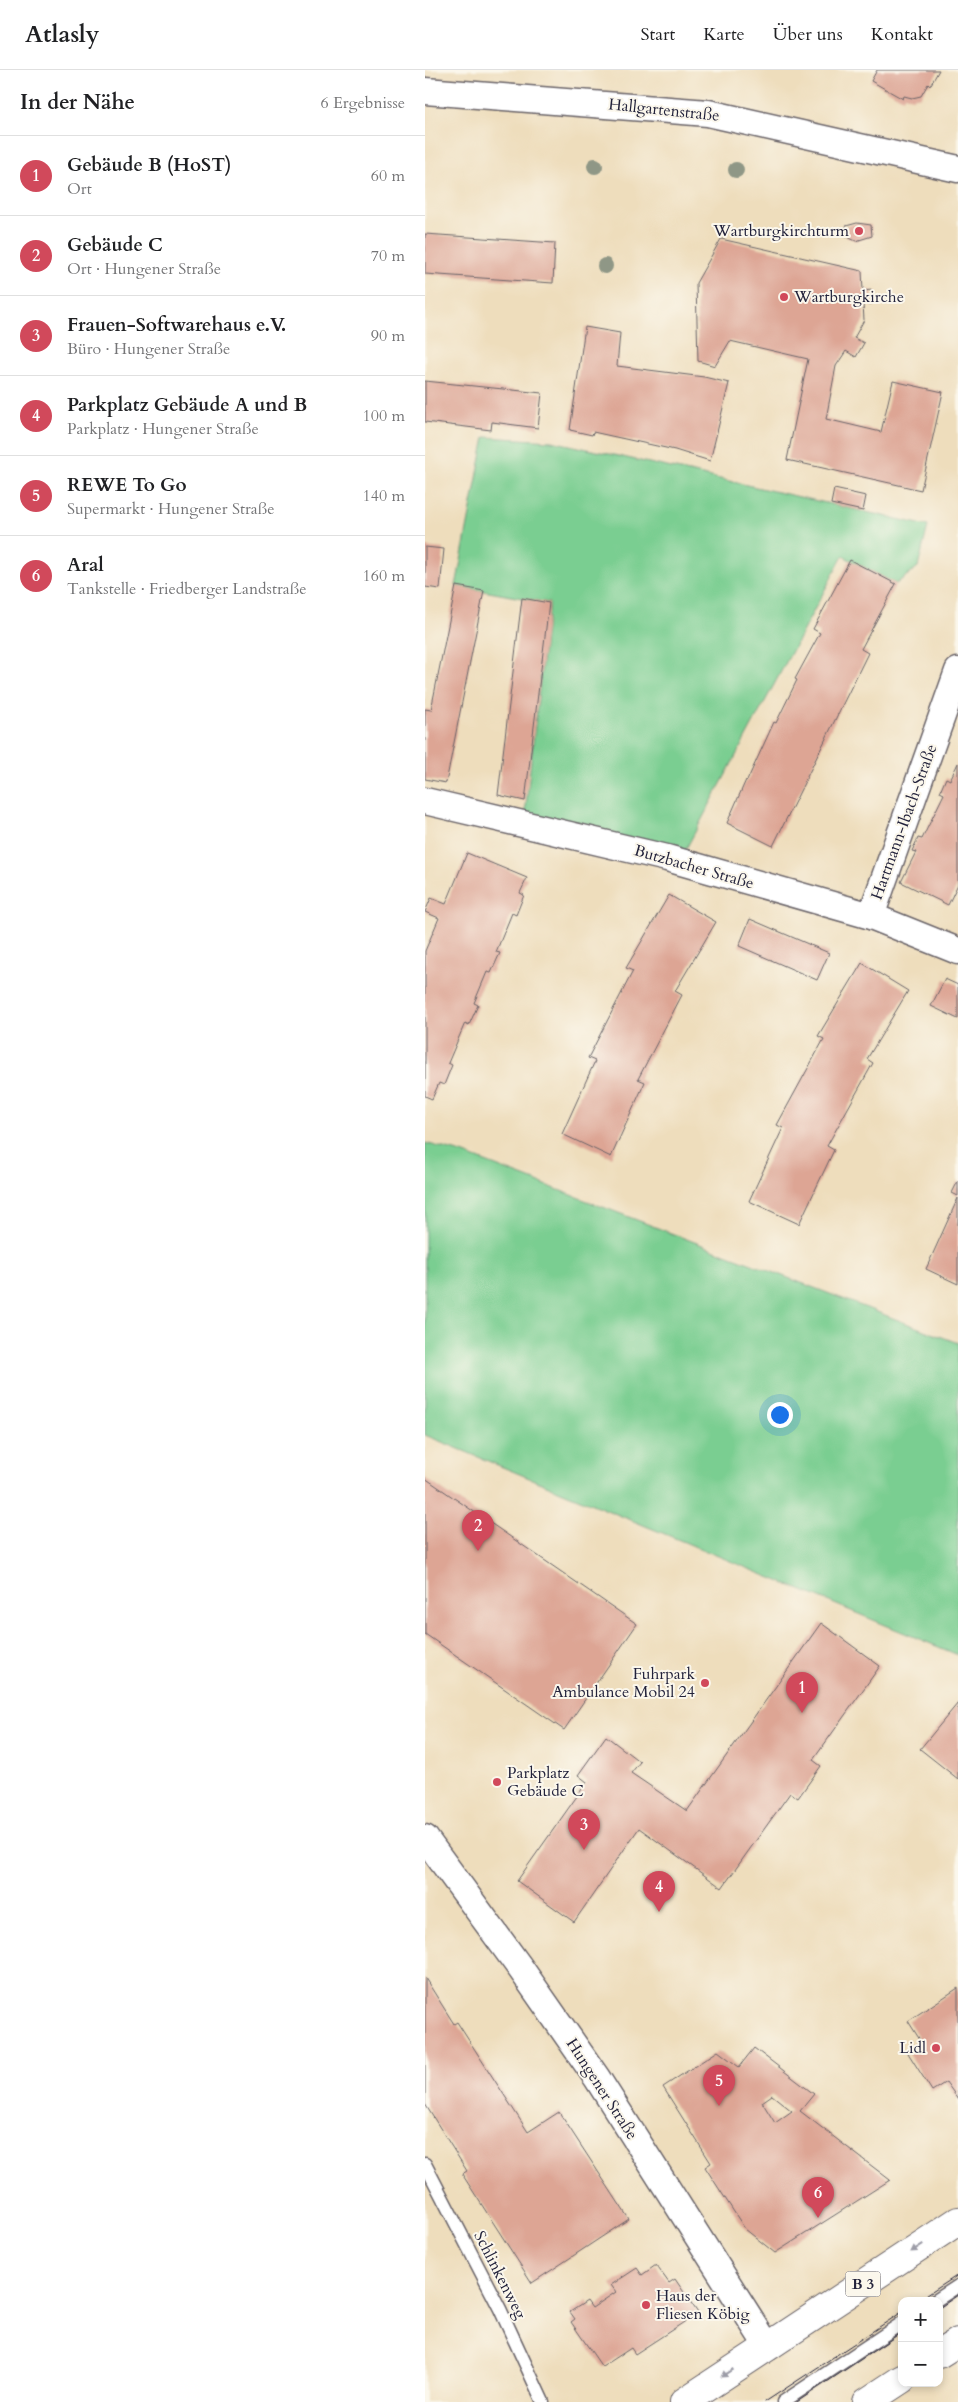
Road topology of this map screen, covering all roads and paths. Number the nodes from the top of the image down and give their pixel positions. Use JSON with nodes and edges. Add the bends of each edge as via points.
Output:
{"nodes":[{"id":1,"x":425,"y":91,"type":"edge"},
{"id":2,"x":958,"y":169,"type":"edge"},
{"id":3,"x":958,"y":670,"type":"edge"},
{"id":4,"x":425,"y":801,"type":"edge"},
{"id":5,"x":871,"y":916,"type":"junction"},
{"id":6,"x":958,"y":951,"type":"edge"},
{"id":7,"x":425,"y":1838,"type":"edge"},
{"id":8,"x":425,"y":2164,"type":"edge"},
{"id":9,"x":958,"y":2221,"type":"edge"},
{"id":10,"x":958,"y":2286,"type":"edge"},
{"id":11,"x":941,"y":2297,"type":"edge"},
{"id":12,"x":898,"y":2326,"type":"edge"},
{"id":13,"x":958,"y":2342,"type":"edge"},
{"id":14,"x":768,"y":2347,"type":"junction"},
{"id":15,"x":943,"y":2351,"type":"edge"},
{"id":16,"x":898,"y":2382,"type":"edge"},
{"id":17,"x":543,"y":2402,"type":"edge"},
{"id":18,"x":684,"y":2402,"type":"edge"},
{"id":19,"x":783,"y":2402,"type":"edge"},
{"id":20,"x":867,"y":2402,"type":"edge"}],
"edges":[{"from":1,"to":2,"type":"street","name":"Hallgartenstraße","via":[[708,113]]},
{"from":3,"to":5,"type":"street","name":"Hartmann-Ibach-Straße"},
{"from":4,"to":5,"type":"street","name":"Butzbacher Straße","via":[[667,858]]},
{"from":5,"to":6,"type":"street","name":"Butzbacher Straße"},
{"from":7,"to":14,"type":"street","name":"Hungener Straße","via":[[597,2078]]},
{"from":8,"to":17,"type":"lane","name":"Schlinkenweg","via":[[501,2309]]},
{"from":9,"to":14,"type":"main road","number":"B 3","one_way":true},
{"from":10,"to":11,"type":"lane"},
{"from":12,"to":19,"type":"lane"},
{"from":13,"to":15,"type":"main road"},
{"from":14,"to":18,"type":"main road","number":"B 3","one_way":true},
{"from":16,"to":20,"type":"main road"}]}
